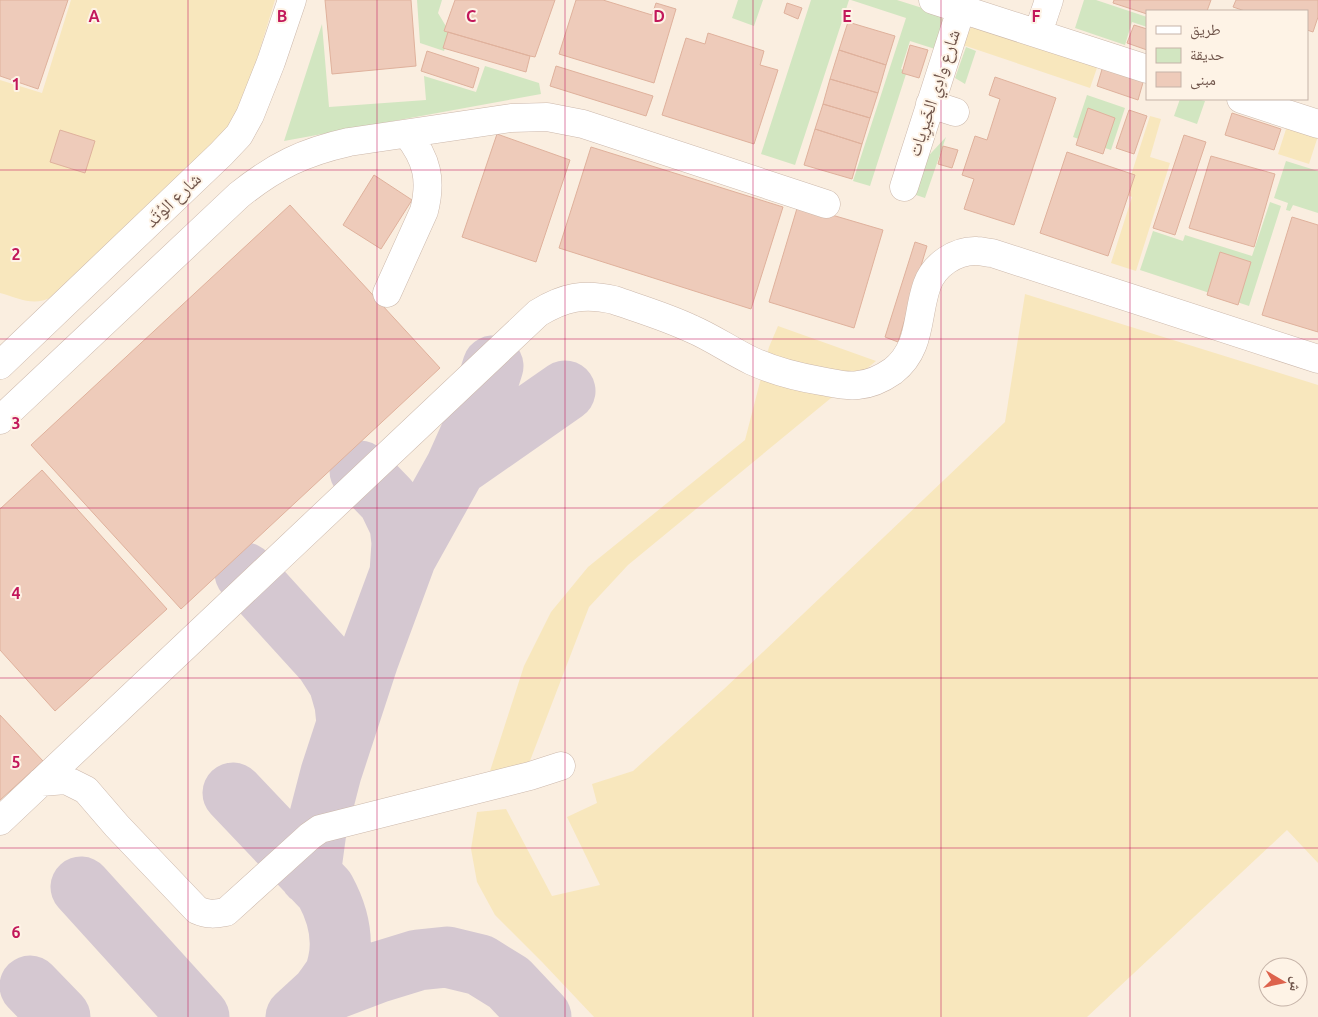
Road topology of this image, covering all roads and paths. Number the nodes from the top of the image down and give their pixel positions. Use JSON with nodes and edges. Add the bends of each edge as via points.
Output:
{"nodes":[{"id":1,"x":292,"y":0,"type":"edge"},
{"id":2,"x":933,"y":0,"type":"edge"},
{"id":3,"x":1050,"y":0,"type":"edge"},
{"id":4,"x":963,"y":5,"type":"edge"},
{"id":5,"x":1038,"y":34,"type":"junction"},
{"id":6,"x":1146,"y":68,"type":"edge"},
{"id":7,"x":1243,"y":100,"type":"edge"},
{"id":8,"x":1318,"y":124,"type":"edge"},
{"id":9,"x":407,"y":134,"type":"junction"},
{"id":10,"x":904,"y":187,"type":"dead end"},
{"id":11,"x":826,"y":204,"type":"dead end"},
{"id":12,"x":387,"y":294,"type":"dead end"},
{"id":13,"x":1318,"y":360,"type":"edge"},
{"id":14,"x":0,"y":364,"type":"edge"},
{"id":15,"x":0,"y":420,"type":"edge"},
{"id":16,"x":561,"y":766,"type":"dead end"},
{"id":17,"x":41,"y":782,"type":"junction"},
{"id":18,"x":0,"y":821,"type":"edge"}],
"edges":[{"from":1,"to":14,"type":"street","name":"شارع الوُتَد","via":[[281,65],[239,136]]},
{"from":2,"to":4,"type":"street"},
{"from":3,"to":5,"type":"street"},
{"from":4,"to":5,"type":"street"},
{"from":4,"to":10,"type":"street","name":"شارع وادِي الخَيرِيات","via":[[943,108]]},
{"from":5,"to":6,"type":"street"},
{"from":7,"to":8,"type":"street"},
{"from":9,"to":11,"type":"street","via":[[529,116],[565,119]]},
{"from":9,"to":12,"type":"street","via":[[422,157],[427,177],[427,198]]},
{"from":9,"to":15,"type":"street","via":[[329,146],[272,170],[239,195]]},
{"from":13,"to":17,"type":"street","via":[[992,253],[977,251],[961,253],[936,270],[927,284],[914,343],[907,356],[886,376],[859,385],[844,386],[772,370],[692,328],[600,296],[561,301],[538,313]]},
{"from":16,"to":17,"type":"street","via":[[320,829],[226,912],[213,914],[197,910],[86,790],[66,780]]},
{"from":17,"to":18,"type":"street"}]}
